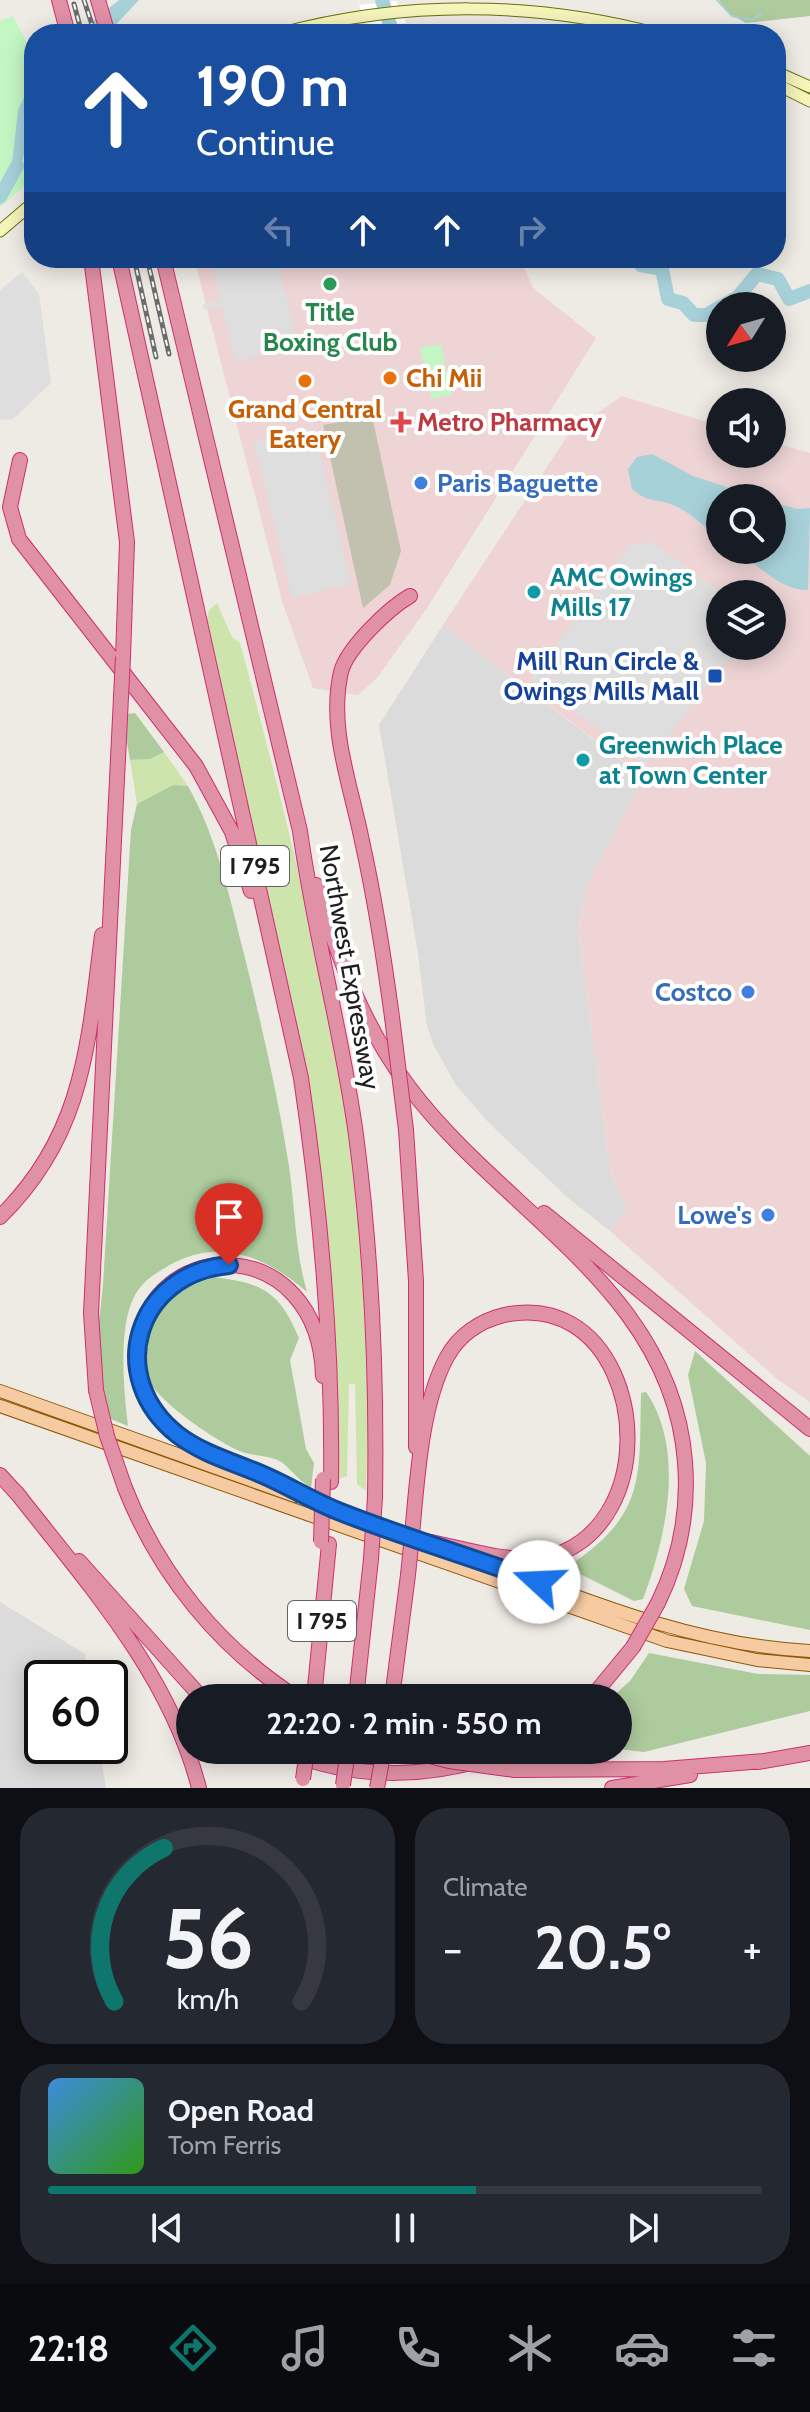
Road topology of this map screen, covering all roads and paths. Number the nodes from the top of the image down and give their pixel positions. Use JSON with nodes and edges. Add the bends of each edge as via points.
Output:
{"nodes":[{"id":1,"x":98,"y":0,"type":"edge"},
{"id":2,"x":56,"y":5,"type":"edge"},
{"id":3,"x":328,"y":22,"type":"joint"},
{"id":4,"x":64,"y":24,"type":"edge"},
{"id":5,"x":105,"y":24,"type":"edge"},
{"id":6,"x":320,"y":24,"type":"edge"},
{"id":7,"x":607,"y":24,"type":"edge"},
{"id":8,"x":786,"y":76,"type":"edge"},
{"id":9,"x":810,"y":87,"type":"edge"},
{"id":10,"x":786,"y":89,"type":"edge"},
{"id":11,"x":810,"y":101,"type":"edge"},
{"id":12,"x":24,"y":211,"type":"edge"},
{"id":13,"x":0,"y":231,"type":"edge"},
{"id":14,"x":92,"y":268,"type":"edge"},
{"id":15,"x":121,"y":268,"type":"edge"},
{"id":16,"x":165,"y":268,"type":"edge"},
{"id":17,"x":20,"y":460,"type":"dead end"},
{"id":18,"x":410,"y":596,"type":"dead end"},
{"id":19,"x":300,"y":831,"type":"junction"},
{"id":20,"x":114,"y":839,"type":"junction"},
{"id":21,"x":291,"y":1026,"type":"junction"},
{"id":22,"x":459,"y":1145,"type":"junction"},
{"id":23,"x":0,"y":1217,"type":"edge"},
{"id":24,"x":0,"y":1391,"type":"edge"},
{"id":25,"x":0,"y":1406,"type":"edge"},
{"id":26,"x":810,"y":1429,"type":"edge"},
{"id":27,"x":0,"y":1475,"type":"edge"},
{"id":28,"x":327,"y":1480,"type":"junction"},
{"id":29,"x":16,"y":1492,"type":"junction"},
{"id":30,"x":415,"y":1508,"type":"junction"},
{"id":31,"x":338,"y":1511,"type":"junction"},
{"id":32,"x":426,"y":1541,"type":"junction"},
{"id":33,"x":810,"y":1651,"type":"edge"},
{"id":34,"x":810,"y":1665,"type":"edge"},
{"id":35,"x":189,"y":1684,"type":"edge"},
{"id":36,"x":277,"y":1684,"type":"edge"},
{"id":37,"x":316,"y":1684,"type":"edge"},
{"id":38,"x":358,"y":1684,"type":"edge"},
{"id":39,"x":394,"y":1684,"type":"edge"},
{"id":40,"x":603,"y":1684,"type":"edge"},
{"id":41,"x":810,"y":1753,"type":"edge"},
{"id":42,"x":764,"y":1761,"type":"junction"},
{"id":43,"x":325,"y":1764,"type":"edge"},
{"id":44,"x":346,"y":1764,"type":"edge"},
{"id":45,"x":381,"y":1764,"type":"edge"},
{"id":46,"x":466,"y":1764,"type":"edge"},
{"id":47,"x":471,"y":1764,"type":"edge"},
{"id":48,"x":343,"y":1786,"type":"edge"},
{"id":49,"x":199,"y":1788,"type":"edge"},
{"id":50,"x":377,"y":1788,"type":"edge"},
{"id":51,"x":612,"y":1788,"type":"edge"}],
"edges":[{"from":1,"to":5,"type":"highway"},
{"from":2,"to":4,"type":"highway"},
{"from":3,"to":6,"type":"main road"},
{"from":3,"to":7,"type":"main road","via":[[486,8]]},
{"from":8,"to":9,"type":"main road"},
{"from":10,"to":11,"type":"main road"},
{"from":12,"to":13,"type":"main road"},
{"from":14,"to":20,"type":"highway","bridge":true,"via":[[127,542]]},
{"from":15,"to":21,"type":"highway","number":"I 795"},
{"from":16,"to":19,"type":"highway","name":"Northwest Expressway","number":"I 795"},
{"from":17,"to":21,"type":"highway","via":[[10,507],[19,539],[210,788],[240,854],[282,1010]]},
{"from":18,"to":30,"type":"highway","bridge":true,"via":[[354,647],[342,668],[337,700],[338,735],[362,841],[406,1130],[416,1281]]},
{"from":19,"to":22,"type":"highway","via":[[359,1005],[409,1087]]},
{"from":19,"to":38,"type":"highway","name":"Northwest Expressway","number":"I 795","bridge":true,"via":[[356,1132],[374,1318],[375,1497]]},
{"from":20,"to":23,"type":"highway","via":[[77,1095],[51,1154]]},
{"from":20,"to":36,"type":"highway","bridge":true,"via":[[91,1313],[96,1390],[125,1488],[153,1548],[194,1606]]},
{"from":21,"to":28,"type":"highway","number":"I 795","via":[[324,1266],[331,1369]]},
{"from":22,"to":26,"type":"highway"},
{"from":22,"to":40,"type":"highway","bridge":true,"via":[[614,1293],[662,1368],[682,1435],[686,1489],[676,1560],[633,1647]]},
{"from":24,"to":31,"type":"main road"},
{"from":25,"to":34,"type":"main road","via":[[667,1641]]},
{"from":27,"to":29,"type":"highway"},
{"from":28,"to":31,"type":"highway","via":[[322,1367],[311,1318],[293,1291],[265,1273],[229,1265],[207,1267],[173,1284],[151,1308],[138,1341],[140,1381],[152,1407],[175,1433],[211,1455]]},
{"from":28,"to":37,"type":"highway","number":"I 795","bridge":true},
{"from":29,"to":35,"type":"highway"},
{"from":29,"to":49,"type":"highway","via":[[151,1673],[182,1735]]},
{"from":30,"to":32,"type":"highway","via":[[434,1390],[446,1358],[463,1337],[496,1317],[532,1313],[568,1323],[597,1347],[622,1393],[629,1431],[623,1479],[594,1531],[574,1547],[539,1558]]},
{"from":30,"to":39,"type":"highway","bridge":true},
{"from":31,"to":32,"type":"main road"},
{"from":32,"to":33,"type":"main road","via":[[665,1626]]},
{"from":41,"to":42,"type":"highway"},
{"from":42,"to":47,"type":"highway","bridge":true,"via":[[664,1769],[515,1770]]},
{"from":42,"to":51,"type":"highway"},
{"from":43,"to":46,"type":"highway","via":[[399,1773]]},
{"from":44,"to":48,"type":"highway","bridge":true},
{"from":45,"to":50,"type":"highway","bridge":true}]}
